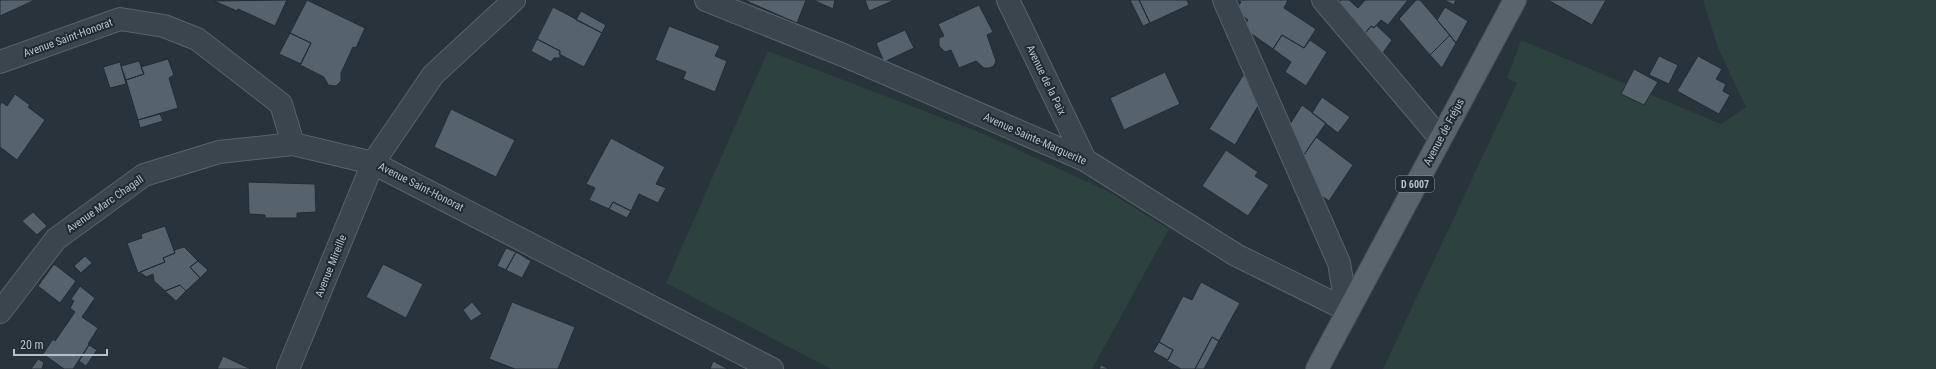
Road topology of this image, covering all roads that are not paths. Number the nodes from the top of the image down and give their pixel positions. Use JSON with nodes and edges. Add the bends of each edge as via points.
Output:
{"nodes":[{"id":1,"x":514,"y":0,"type":"edge"},
{"id":2,"x":706,"y":0,"type":"edge"},
{"id":3,"x":1008,"y":0,"type":"edge"},
{"id":4,"x":1224,"y":0,"type":"edge"},
{"id":5,"x":1323,"y":0,"type":"edge"},
{"id":6,"x":1515,"y":0,"type":"edge"},
{"id":7,"x":0,"y":62,"type":"edge"},
{"id":8,"x":1440,"y":138,"type":"junction"},
{"id":9,"x":293,"y":144,"type":"junction"},
{"id":10,"x":1085,"y":160,"type":"junction"},
{"id":11,"x":373,"y":162,"type":"junction"},
{"id":12,"x":1348,"y":310,"type":"junction"},
{"id":13,"x":0,"y":312,"type":"edge"},
{"id":14,"x":288,"y":369,"type":"edge"},
{"id":15,"x":772,"y":369,"type":"edge"},
{"id":16,"x":1317,"y":369,"type":"edge"}],
"edges":[{"from":1,"to":11,"type":"street","name":"Avenue Mireille","via":[[434,75]]},
{"from":2,"to":10,"type":"street","name":"Avenue Sainte-Marguerite","via":[[843,55]]},
{"from":3,"to":10,"type":"street","name":"Avenue de la Paix"},
{"from":4,"to":12,"type":"street","via":[[1338,263]]},
{"from":5,"to":8,"type":"street"},
{"from":6,"to":8,"type":"main road","name":"Avenue de Fréjus","number":"D 6007"},
{"from":7,"to":9,"type":"street","name":"Avenue Saint-Honorat","via":[[120,19],[164,26],[197,39],[281,104]]},
{"from":8,"to":12,"type":"main road","name":"Avenue de Fréjus","number":"D 6007"},
{"from":9,"to":11,"type":"street","name":"Avenue Saint-Honorat"},
{"from":9,"to":13,"type":"street","name":"Avenue Marc Chagall","via":[[219,152],[144,175],[56,239]]},
{"from":10,"to":12,"type":"street","name":"Avenue Sainte-Marguerite","via":[[1236,254]]},
{"from":11,"to":14,"type":"street","name":"Avenue Mireille"},
{"from":11,"to":15,"type":"street","name":"Avenue Saint-Honorat"},
{"from":12,"to":16,"type":"main road","name":"Avenue de Fréjus","number":"D 6007"}]}
